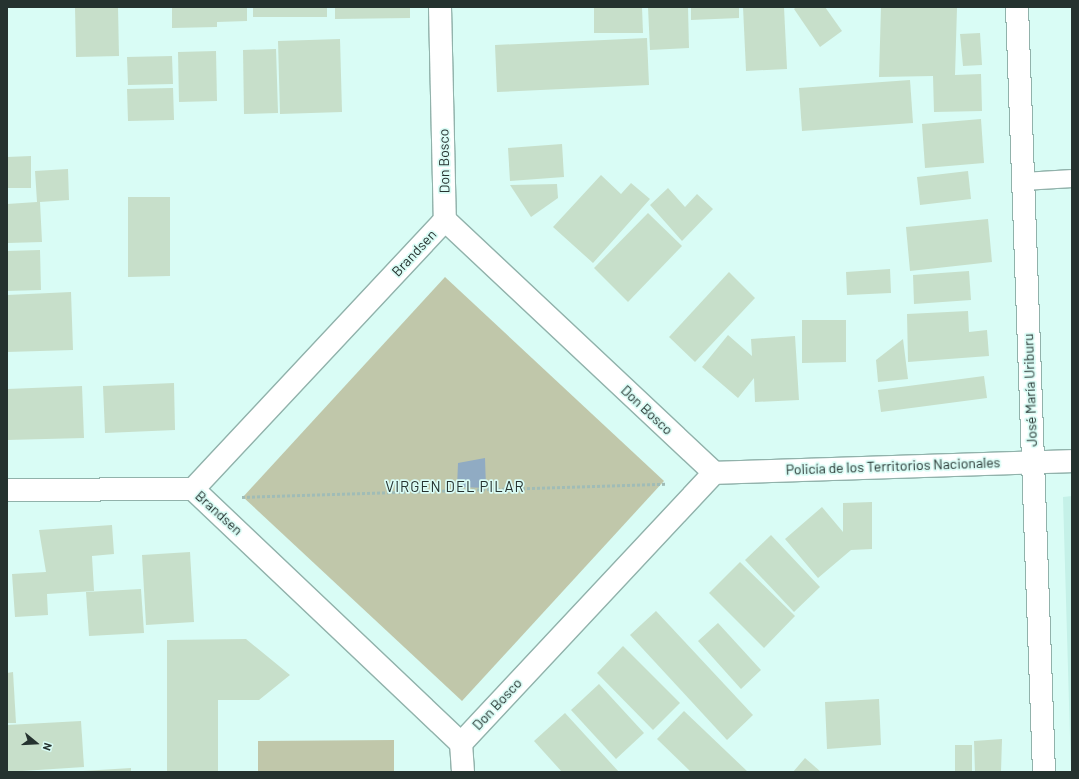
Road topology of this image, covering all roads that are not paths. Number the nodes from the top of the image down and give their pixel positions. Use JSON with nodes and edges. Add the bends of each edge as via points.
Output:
{"nodes":[{"id":1,"x":440,"y":7,"type":"edge"},
{"id":2,"x":1017,"y":7,"type":"edge"},
{"id":3,"x":1072,"y":178,"type":"edge"},
{"id":4,"x":1023,"y":180,"type":"junction"},
{"id":5,"x":445,"y":220,"type":"junction"},
{"id":6,"x":1033,"y":462,"type":"junction"},
{"id":7,"x":1072,"y":462,"type":"edge"},
{"id":8,"x":714,"y":473,"type":"junction"},
{"id":9,"x":193,"y":489,"type":"junction"},
{"id":10,"x":7,"y":490,"type":"edge"},
{"id":11,"x":461,"y":743,"type":"junction"},
{"id":12,"x":463,"y":772,"type":"edge"},
{"id":13,"x":1044,"y":772,"type":"edge"}],
"edges":[{"from":1,"to":5,"type":"street","name":"Don Bosco"},
{"from":2,"to":4,"type":"street","name":"José María Uriburu"},
{"from":3,"to":4,"type":"lane"},
{"from":4,"to":6,"type":"street","name":"José María Uriburu"},
{"from":5,"to":8,"type":"street","name":"Don Bosco"},
{"from":5,"to":9,"type":"street","name":"Brandsen"},
{"from":6,"to":7,"type":"street","name":"Policía de los Territorios Nacionales"},
{"from":6,"to":8,"type":"street","name":"Policía de los Territorios Nacionales"},
{"from":6,"to":13,"type":"street","name":"José María Uriburu"},
{"from":8,"to":11,"type":"street","name":"Don Bosco"},
{"from":9,"to":10,"type":"street"},
{"from":9,"to":11,"type":"street","name":"Brandsen"},
{"from":11,"to":12,"type":"street","name":"Don Bosco"}]}
